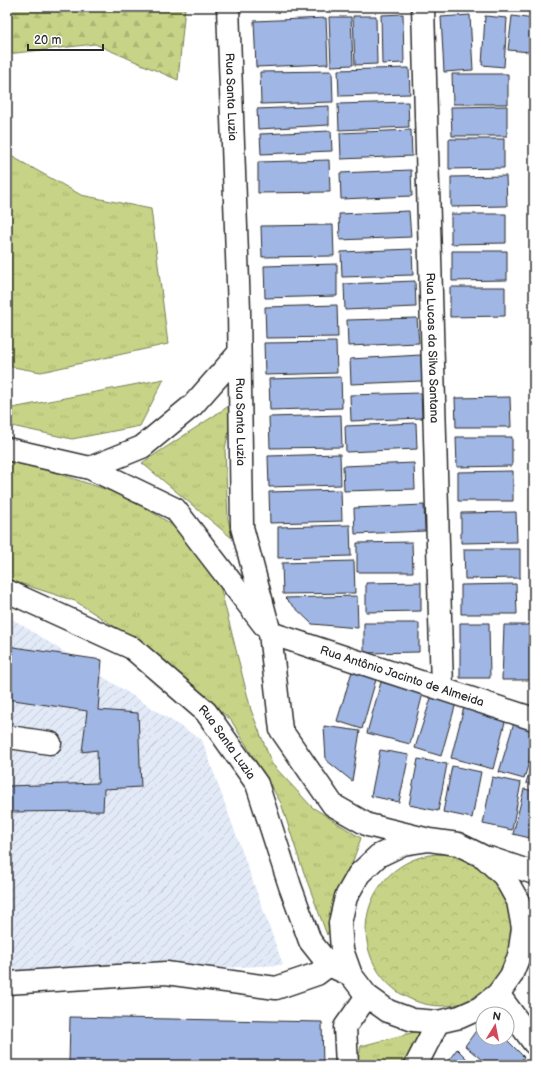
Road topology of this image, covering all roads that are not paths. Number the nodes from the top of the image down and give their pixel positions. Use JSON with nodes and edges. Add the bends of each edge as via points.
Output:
{"nodes":[{"id":1,"x":228,"y":7,"type":"edge"},
{"id":2,"x":423,"y":7,"type":"edge"},
{"id":3,"x":238,"y":354,"type":"junction"},
{"id":4,"x":7,"y":449,"type":"edge"},
{"id":5,"x":90,"y":468,"type":"junction"},
{"id":6,"x":7,"y":591,"type":"edge"},
{"id":7,"x":270,"y":633,"type":"junction"},
{"id":8,"x":442,"y":688,"type":"junction"},
{"id":9,"x":534,"y":718,"type":"edge"},
{"id":10,"x":7,"y":738,"type":"edge"},
{"id":11,"x":50,"y":743,"type":"dead end"},
{"id":12,"x":429,"y":840,"type":"junction"},
{"id":13,"x":484,"y":857,"type":"junction"},
{"id":14,"x":534,"y":873,"type":"edge"},
{"id":15,"x":527,"y":955,"type":"edge"},
{"id":16,"x":329,"y":966,"type":"junction"},
{"id":17,"x":351,"y":975,"type":"junction"},
{"id":18,"x":7,"y":983,"type":"edge"},
{"id":19,"x":498,"y":994,"type":"junction"},
{"id":20,"x":367,"y":996,"type":"junction"},
{"id":21,"x":438,"y":1022,"type":"junction"},
{"id":22,"x":534,"y":1043,"type":"edge"},
{"id":23,"x":347,"y":1065,"type":"edge"},
{"id":24,"x":416,"y":1065,"type":"edge"}],
"edges":[{"from":1,"to":3,"type":"main road","name":"Rua Santa Luzia","via":[[239,310]]},
{"from":2,"to":8,"type":"main road","name":"Rua Lucas da Silva Santana"},
{"from":3,"to":5,"type":"main road","name":"Rua Santa Luzia","via":[[193,405],[142,447]]},
{"from":3,"to":7,"type":"main road","name":"Rua Santa Luzia","via":[[242,527]]},
{"from":4,"to":5,"type":"main road"},
{"from":5,"to":7,"type":"main road","via":[[175,509]]},
{"from":6,"to":16,"type":"main road","name":"Rua Santa Luzia","via":[[132,648],[206,712],[257,784],[310,941]]},
{"from":7,"to":8,"type":"main road","name":"Rua Antônio Jacinto de Almeida"},
{"from":7,"to":12,"type":"main road","name":"Rua Santa Luzia","via":[[281,730],[333,805],[368,825]]},
{"from":8,"to":9,"type":"main road","name":"Rua Antônio Jacinto de Almeida"},
{"from":10,"to":11,"type":"main road"},
{"from":12,"to":13,"type":"main road","via":[[458,844]]},
{"from":12,"to":17,"type":"main road","via":[[402,844],[378,856],[359,874],[346,898],[340,923],[342,950]]},
{"from":13,"to":14,"type":"main road"},
{"from":13,"to":15,"type":"main road","via":[[504,876],[518,901]]},
{"from":15,"to":19,"type":"main road"},
{"from":16,"to":17,"type":"main road"},
{"from":16,"to":18,"type":"main road","via":[[317,974],[276,988],[166,973]]},
{"from":17,"to":20,"type":"main road"},
{"from":19,"to":21,"type":"main road","via":[[480,1008],[460,1017]]},
{"from":19,"to":22,"type":"main road"},
{"from":20,"to":21,"type":"main road","via":[[388,1011],[413,1020]]},
{"from":20,"to":23,"type":"main road","via":[[345,1027]]},
{"from":21,"to":24,"type":"main road"}]}
